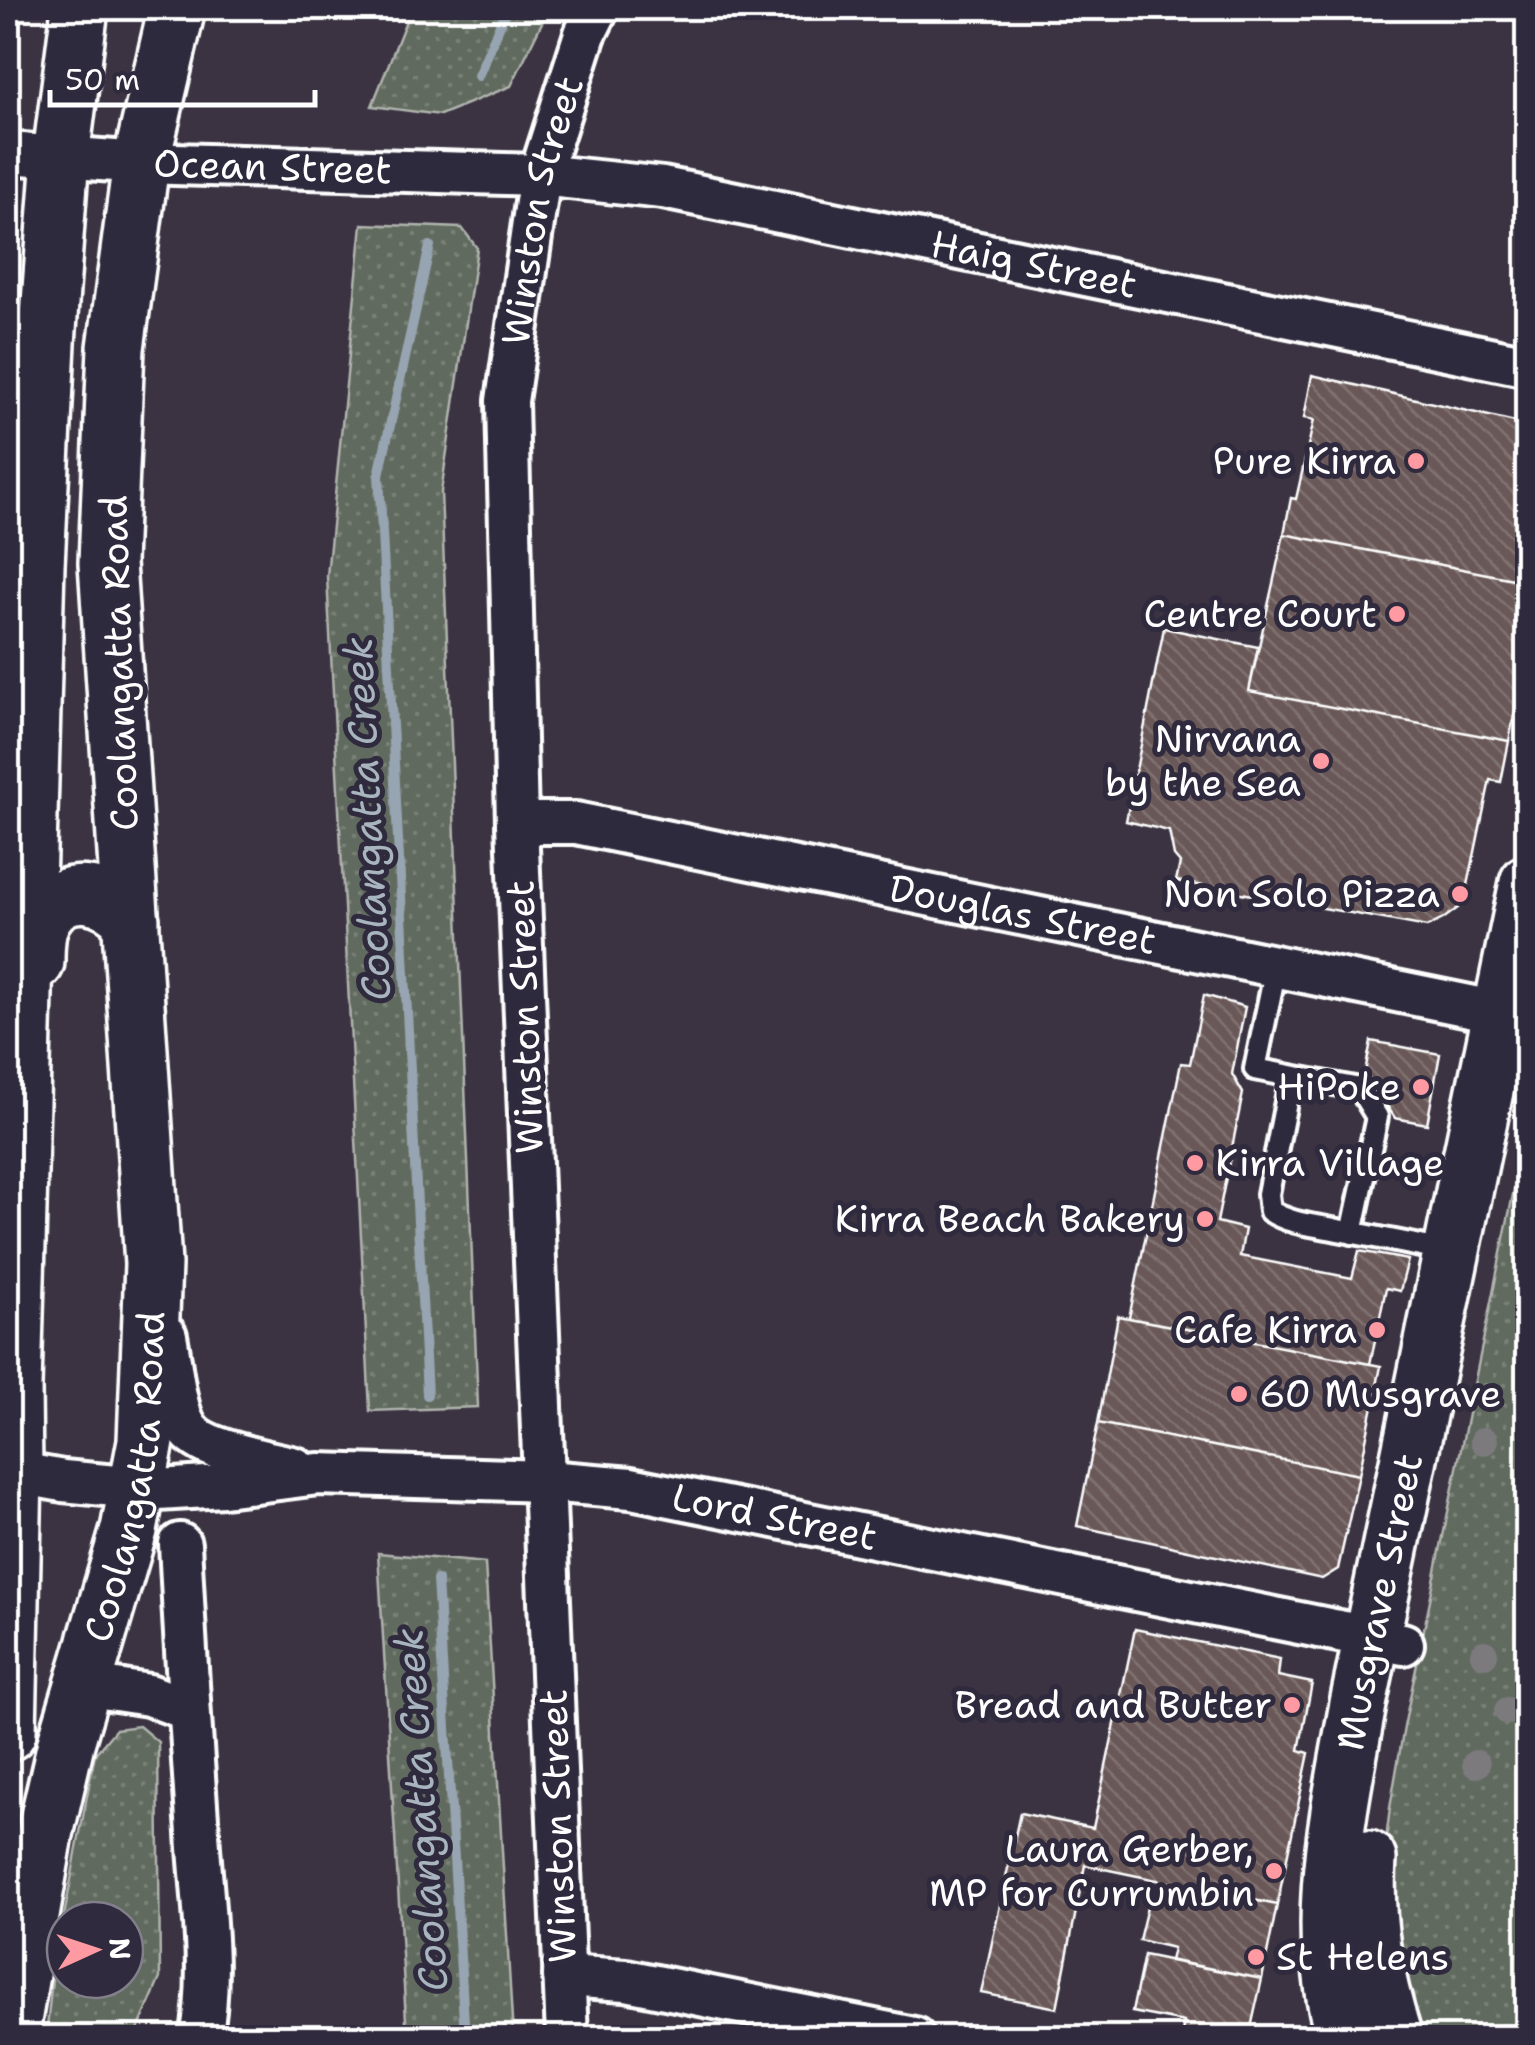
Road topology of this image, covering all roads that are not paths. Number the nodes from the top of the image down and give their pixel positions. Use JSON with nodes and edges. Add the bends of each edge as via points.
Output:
{"nodes":[{"id":1,"x":80,"y":8,"type":"edge"},
{"id":2,"x":176,"y":8,"type":"edge"},
{"id":3,"x":598,"y":8,"type":"edge"},
{"id":4,"x":8,"y":152,"type":"edge"},
{"id":5,"x":61,"y":156,"type":"junction"},
{"id":6,"x":140,"y":163,"type":"junction"},
{"id":7,"x":540,"y":175,"type":"junction"},
{"id":8,"x":1528,"y":366,"type":"edge"},
{"id":9,"x":517,"y":823,"type":"junction"},
{"id":10,"x":1528,"y":883,"type":"edge"},
{"id":11,"x":131,"y":920,"type":"junction"},
{"id":12,"x":1276,"y":967,"type":"junction"},
{"id":13,"x":1518,"y":1025,"type":"edge"},
{"id":14,"x":1291,"y":1076,"type":"junction"},
{"id":15,"x":20,"y":1102,"type":"junction"},
{"id":16,"x":1352,"y":1233,"type":"junction"},
{"id":17,"x":1451,"y":1252,"type":"junction"},
{"id":18,"x":153,"y":1264,"type":"junction"},
{"id":19,"x":10,"y":1396,"type":"edge"},
{"id":20,"x":10,"y":1472,"type":"edge"},
{"id":21,"x":318,"y":1474,"type":"junction"},
{"id":22,"x":546,"y":1481,"type":"junction"},
{"id":23,"x":138,"y":1488,"type":"junction"},
{"id":24,"x":180,"y":1544,"type":"dead end"},
{"id":25,"x":11,"y":1632,"type":"junction"},
{"id":26,"x":99,"y":1632,"type":"junction"},
{"id":27,"x":1387,"y":1641,"type":"junction"},
{"id":28,"x":83,"y":1684,"type":"junction"},
{"id":29,"x":188,"y":1695,"type":"junction"},
{"id":30,"x":8,"y":1732,"type":"edge"},
{"id":31,"x":564,"y":1976,"type":"junction"},
{"id":32,"x":1355,"y":2036,"type":"edge"},
{"id":33,"x":10,"y":2038,"type":"edge"},
{"id":34,"x":201,"y":2038,"type":"edge"},
{"id":35,"x":567,"y":2038,"type":"edge"},
{"id":36,"x":914,"y":2038,"type":"edge"}],
"edges":[{"from":1,"to":5,"type":"street","name":"Coolangatta Road"},
{"from":2,"to":6,"type":"street","name":"Coolangatta Road"},
{"from":3,"to":7,"type":"street","name":"Winston Street"},
{"from":4,"to":5,"type":"street","name":"Ocean Street"},
{"from":5,"to":6,"type":"street","name":"Ocean Street"},
{"from":5,"to":15,"type":"street","name":"Coolangatta Road","via":[[37,547]]},
{"from":6,"to":7,"type":"street","name":"Ocean Street"},
{"from":6,"to":11,"type":"street","name":"Coolangatta Road","via":[[116,348],[108,563]]},
{"from":7,"to":8,"type":"street","name":"Haig Street","via":[[663,188]]},
{"from":7,"to":9,"type":"street","name":"Winston Street","via":[[507,401]]},
{"from":9,"to":12,"type":"street","name":"Douglas Street","via":[[576,823]]},
{"from":9,"to":22,"type":"street","name":"Winston Street"},
{"from":10,"to":13,"type":"street","name":"Musgrave Street"},
{"from":11,"to":15,"type":"street","via":[[86,893],[67,896],[46,912],[37,940],[31,1078]]},
{"from":11,"to":18,"type":"street","name":"Coolangatta Road"},
{"from":12,"to":13,"type":"street","name":"Douglas Street"},
{"from":12,"to":14,"type":"lane","via":[[1255,1069]]},
{"from":13,"to":17,"type":"street","name":"Musgrave Street"},
{"from":13,"to":27,"type":"street","name":"Musgrave Street"},
{"from":14,"to":16,"type":"lane","via":[[1360,1089],[1377,1117]]},
{"from":14,"to":16,"type":"lane","via":[[1270,1211]]},
{"from":15,"to":19,"type":"street","name":"Coolangatta Road"},
{"from":16,"to":17,"type":"lane"},
{"from":17,"to":27,"type":"street","name":"Musgrave Street"},
{"from":18,"to":21,"type":"street","name":"Coolangatta Road","via":[[179,1407],[194,1437]]},
{"from":18,"to":23,"type":"street","name":"Coolangatta Road"},
{"from":19,"to":20,"type":"street","name":"Coolangatta Road"},
{"from":20,"to":23,"type":"street","name":"Lord Street"},
{"from":20,"to":25,"type":"street","name":"Coolangatta Road"},
{"from":21,"to":22,"type":"street","name":"Lord Street"},
{"from":21,"to":23,"type":"street","name":"Lord Street"},
{"from":22,"to":27,"type":"street","name":"Lord Street","via":[[631,1488]]},
{"from":22,"to":31,"type":"street","name":"Winston Street"},
{"from":23,"to":26,"type":"street","name":"Coolangatta Road"},
{"from":24,"to":29,"type":"street","name":"Coolangatta Road"},
{"from":25,"to":28,"type":"street","via":[[37,1668]]},
{"from":25,"to":30,"type":"street","name":"Coolangatta Road"},
{"from":26,"to":28,"type":"street","name":"Coolangatta Road"},
{"from":26,"to":29,"type":"street","via":[[116,1655]]},
{"from":27,"to":32,"type":"street","name":"Musgrave Street","via":[[1340,1805],[1332,1877],[1330,1960]]},
{"from":28,"to":29,"type":"street","name":"Coolangatta Road"},
{"from":28,"to":33,"type":"street","name":"Coolangatta Road","via":[[45,1834]]},
{"from":29,"to":34,"type":"street","name":"Coolangatta Road","via":[[206,1950]]},
{"from":31,"to":35,"type":"street","name":"Winston Street"},
{"from":31,"to":36,"type":"street","via":[[626,1980]]}]}
